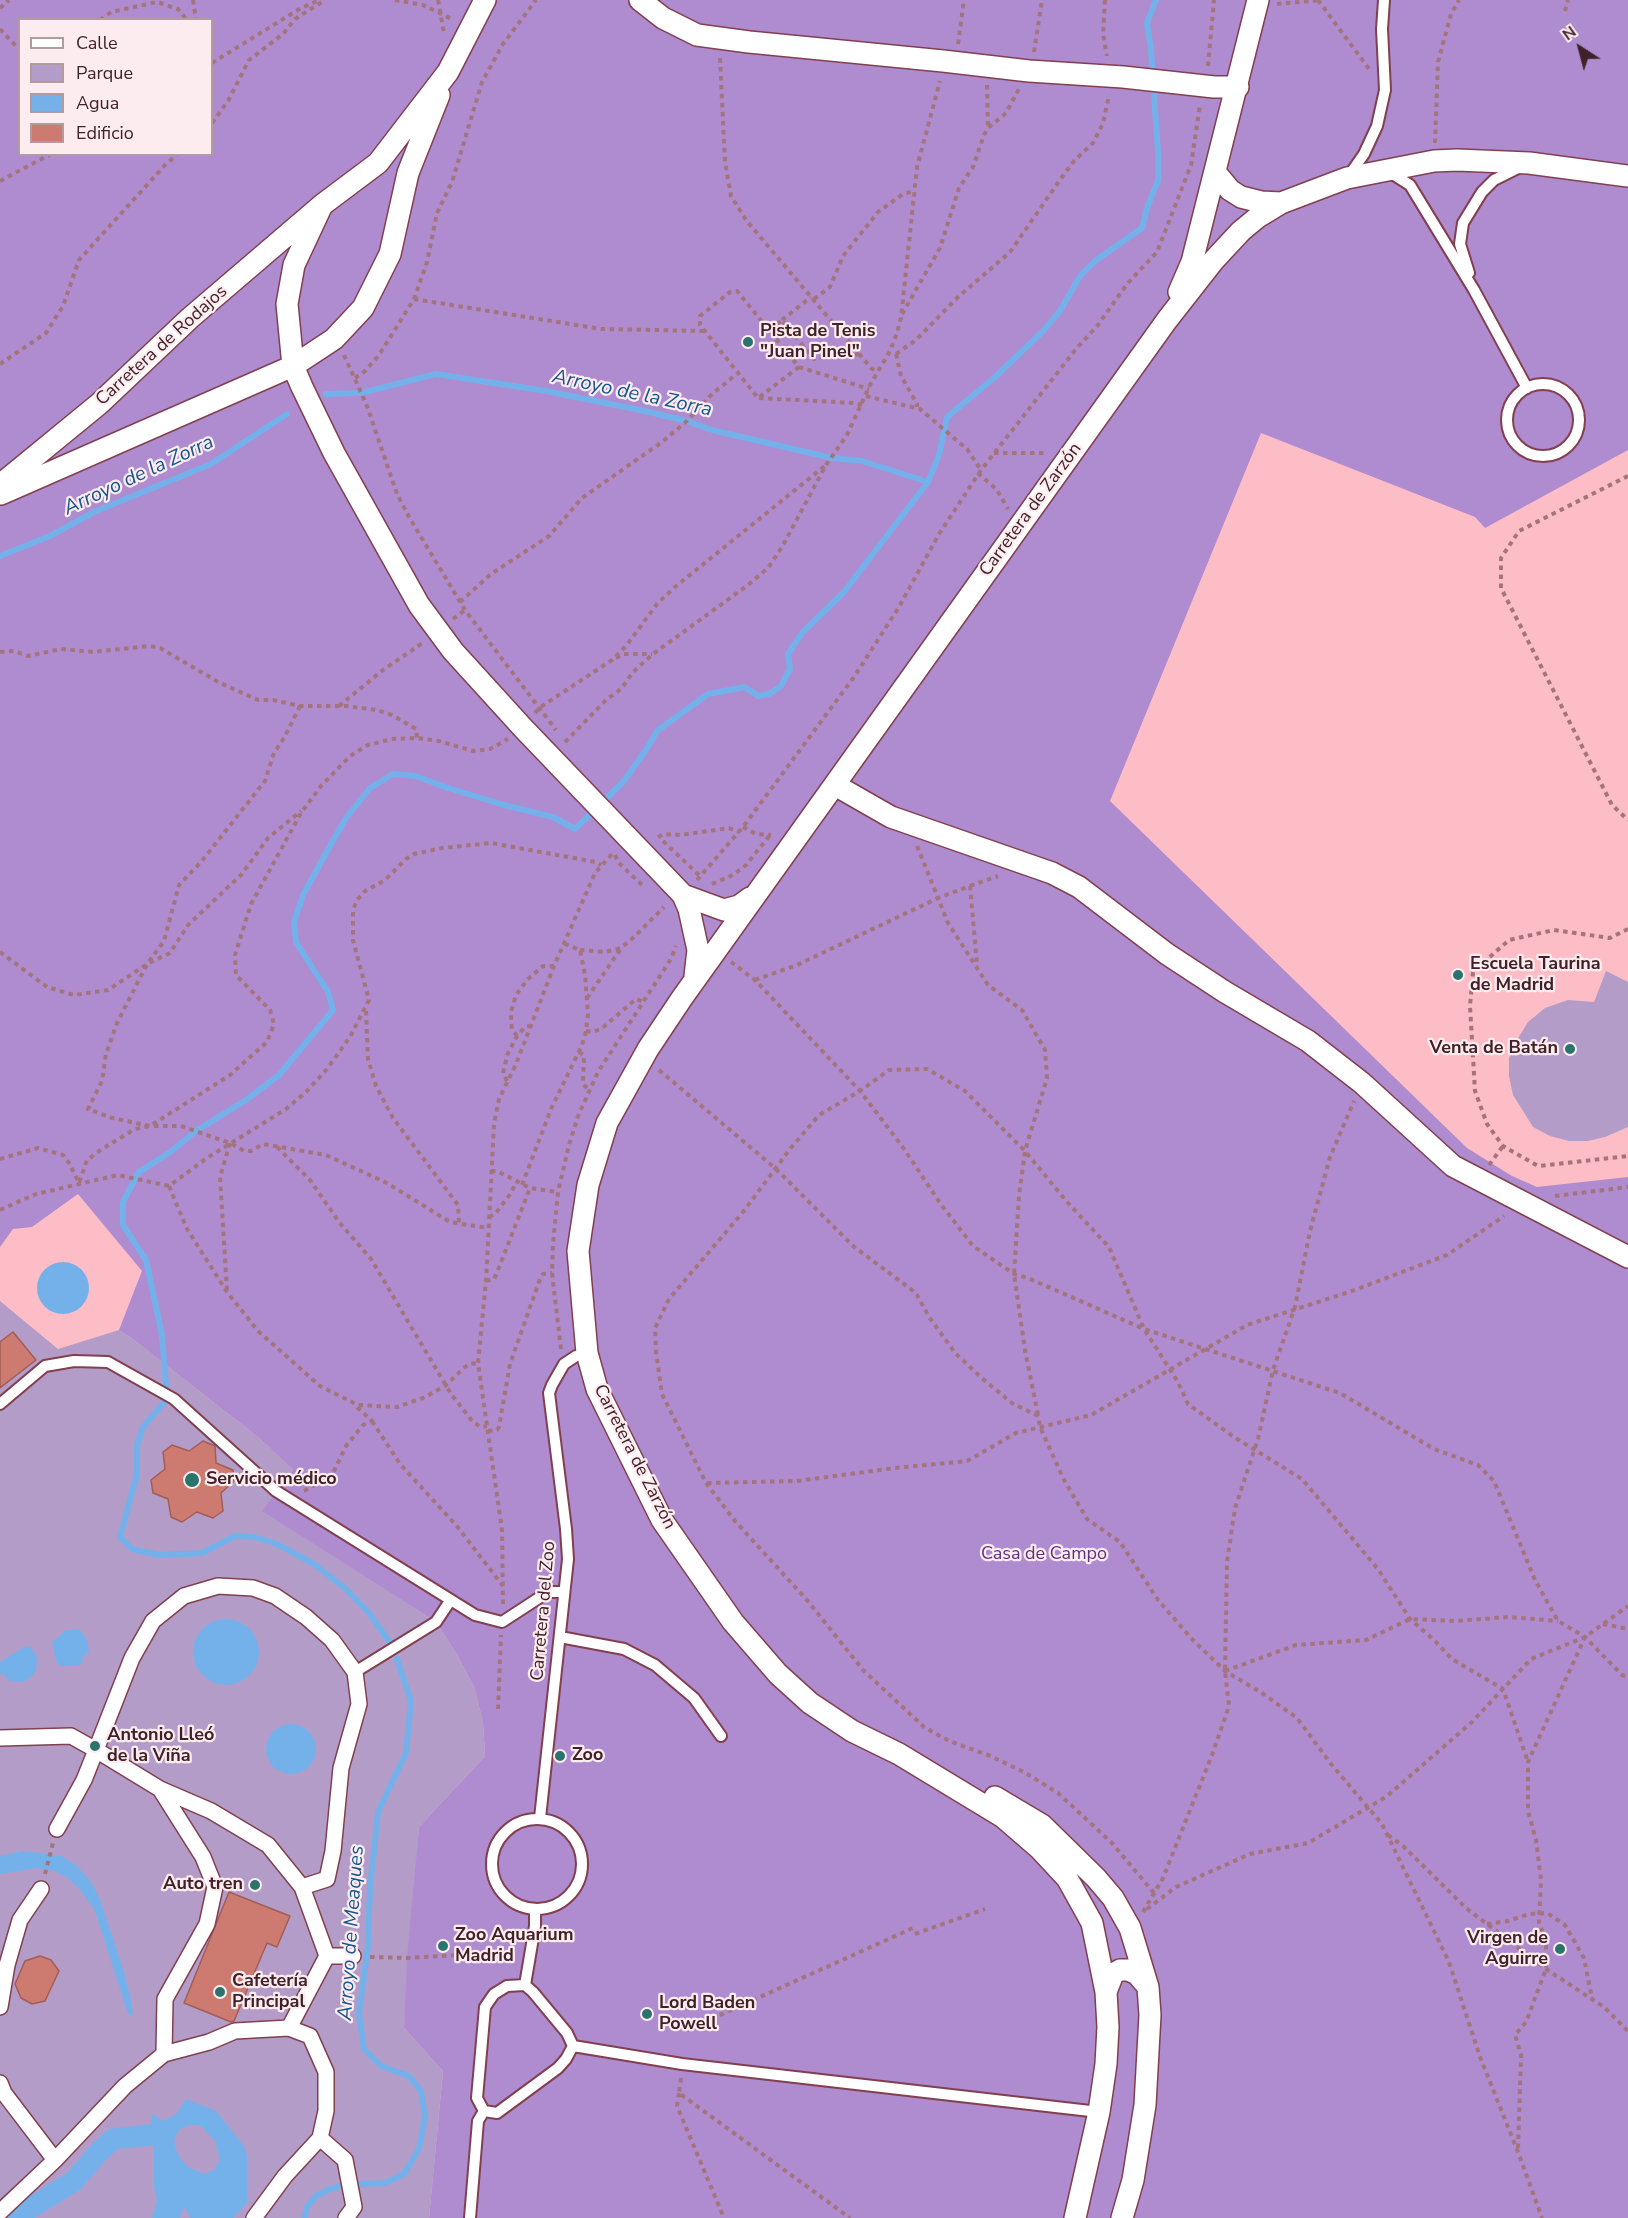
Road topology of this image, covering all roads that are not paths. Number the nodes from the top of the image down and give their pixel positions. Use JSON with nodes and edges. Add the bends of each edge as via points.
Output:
{"nodes":[{"id":1,"x":485,"y":0,"type":"edge"},
{"id":2,"x":640,"y":0,"type":"edge"},
{"id":3,"x":1384,"y":0,"type":"edge"},
{"id":4,"x":1258,"y":3,"type":"edge"},
{"id":5,"x":448,"y":72,"type":"junction"},
{"id":6,"x":1238,"y":87,"type":"junction"},
{"id":7,"x":1528,"y":163,"type":"junction"},
{"id":8,"x":1385,"y":170,"type":"junction"},
{"id":9,"x":1215,"y":172,"type":"junction"},
{"id":10,"x":1628,"y":176,"type":"edge"},
{"id":11,"x":1347,"y":178,"type":"junction"},
{"id":12,"x":1281,"y":203,"type":"junction"},
{"id":13,"x":322,"y":205,"type":"junction"},
{"id":14,"x":1474,"y":290,"type":"junction"},
{"id":15,"x":1167,"y":320,"type":"junction"},
{"id":16,"x":293,"y":366,"type":"junction"},
{"id":17,"x":1527,"y":388,"type":"junction"},
{"id":18,"x":0,"y":484,"type":"edge"},
{"id":19,"x":0,"y":494,"type":"edge"},
{"id":20,"x":835,"y":785,"type":"junction"},
{"id":21,"x":758,"y":892,"type":"junction"},
{"id":22,"x":686,"y":902,"type":"junction"},
{"id":23,"x":728,"y":932,"type":"junction"},
{"id":24,"x":694,"y":981,"type":"junction"},
{"id":25,"x":1628,"y":1257,"type":"edge"},
{"id":26,"x":587,"y":1353,"type":"junction"},
{"id":27,"x":0,"y":1404,"type":"edge"},
{"id":28,"x":564,"y":1592,"type":"junction"},
{"id":29,"x":450,"y":1601,"type":"junction"},
{"id":30,"x":560,"y":1637,"type":"junction"},
{"id":31,"x":355,"y":1672,"type":"junction"},
{"id":32,"x":721,"y":1736,"type":"dead end"},
{"id":33,"x":0,"y":1738,"type":"edge"},
{"id":34,"x":96,"y":1750,"type":"junction"},
{"id":35,"x":899,"y":1754,"type":"junction"},
{"id":36,"x":160,"y":1789,"type":"junction"},
{"id":37,"x":540,"y":1818,"type":"junction"},
{"id":38,"x":57,"y":1829,"type":"road end"},
{"id":39,"x":302,"y":1887,"type":"junction"},
{"id":40,"x":41,"y":1889,"type":"road end"},
{"id":41,"x":535,"y":1909,"type":"junction"},
{"id":42,"x":327,"y":1956,"type":"junction"},
{"id":43,"x":352,"y":1956,"type":"dead end"},
{"id":44,"x":525,"y":1985,"type":"junction"},
{"id":45,"x":1148,"y":1987,"type":"junction"},
{"id":46,"x":1106,"y":1992,"type":"junction"},
{"id":47,"x":0,"y":2007,"type":"edge"},
{"id":48,"x":289,"y":2028,"type":"junction"},
{"id":49,"x":573,"y":2046,"type":"junction"},
{"id":50,"x":164,"y":2054,"type":"junction"},
{"id":51,"x":0,"y":2083,"type":"edge"},
{"id":52,"x":484,"y":2111,"type":"junction"},
{"id":53,"x":1098,"y":2112,"type":"junction"},
{"id":54,"x":320,"y":2138,"type":"junction"},
{"id":55,"x":55,"y":2160,"type":"junction"},
{"id":56,"x":0,"y":2212,"type":"edge"},
{"id":57,"x":254,"y":2218,"type":"edge"},
{"id":58,"x":346,"y":2218,"type":"edge"},
{"id":59,"x":470,"y":2218,"type":"edge"},
{"id":60,"x":1075,"y":2218,"type":"edge"},
{"id":61,"x":1122,"y":2218,"type":"edge"}],
"edges":[{"from":1,"to":5,"type":"street"},
{"from":2,"to":6,"type":"street","via":[[663,18],[697,35],[723,39],[1029,71]]},
{"from":3,"to":11,"type":"lane","via":[[1385,90],[1377,126]]},
{"from":4,"to":6,"type":"street"},
{"from":5,"to":13,"type":"street","name":"Carretera de Rodajos","via":[[378,163]]},
{"from":5,"to":16,"type":"street","via":[[408,173],[390,254],[363,308],[334,339]]},
{"from":6,"to":9,"type":"street"},
{"from":7,"to":8,"type":"street","name":"Carretera de Zarzón","via":[[1457,160]]},
{"from":7,"to":10,"type":"street","name":"Carretera de Zarzón"},
{"from":7,"to":14,"type":"lane","via":[[1494,180],[1462,223],[1460,244]]},
{"from":8,"to":11,"type":"street","name":"Carretera de Zarzón"},
{"from":8,"to":14,"type":"lane","via":[[1410,185]]},
{"from":9,"to":12,"type":"street","via":[[1241,197]]},
{"from":9,"to":15,"type":"street","via":[[1192,262]]},
{"from":11,"to":12,"type":"street","name":"Carretera de Zarzón"},
{"from":12,"to":15,"type":"street","name":"Carretera de Zarzón","via":[[1241,231]]},
{"from":13,"to":16,"type":"street","via":[[294,265],[287,304]]},
{"from":13,"to":18,"type":"street","name":"Carretera de Rodajos","via":[[190,318],[99,404]]},
{"from":14,"to":17,"type":"lane"},
{"from":15,"to":20,"type":"street","name":"Carretera de Zarzón"},
{"from":16,"to":19,"type":"street"},
{"from":16,"to":22,"type":"street","via":[[389,555],[438,631],[523,728],[562,749],[625,833]]},
{"from":17,"to":17,"type":"lane","via":[[1511,404],[1507,425],[1510,435],[1522,450],[1531,454],[1550,456],[1560,452],[1569,446],[1579,428],[1574,400],[1549,384]]},
{"from":20,"to":21,"type":"street","name":"Carretera de Zarzón"},
{"from":20,"to":25,"type":"street","via":[[891,817],[1052,873],[1079,887],[1167,954],[1308,1041],[1362,1083],[1453,1166]]},
{"from":21,"to":22,"type":"street","name":"Carretera de Zarzón","via":[[731,910]]},
{"from":21,"to":23,"type":"street","name":"Carretera de Zarzón"},
{"from":22,"to":23,"type":"street","via":[[713,933]]},
{"from":22,"to":24,"type":"street","name":"Carretera de Zarzón","via":[[698,951]]},
{"from":23,"to":24,"type":"street","name":"Carretera de Zarzón"},
{"from":24,"to":26,"type":"street","name":"Carretera de Zarzón","via":[[607,1123],[588,1185],[578,1251]]},
{"from":26,"to":28,"type":"lane","name":"Carretera del Zoo","via":[[564,1364],[549,1393],[568,1542]]},
{"from":26,"to":35,"type":"street","name":"Carretera de Zarzón","via":[[597,1389],[662,1520],[733,1622],[778,1674],[810,1702],[852,1731]]},
{"from":27,"to":29,"type":"lane","via":[[45,1366],[74,1361],[108,1362],[174,1399],[268,1485]]},
{"from":28,"to":29,"type":"lane","via":[[548,1592],[502,1622],[475,1615]]},
{"from":28,"to":30,"type":"lane","name":"Carretera del Zoo"},
{"from":29,"to":31,"type":"lane","via":[[436,1622]]},
{"from":30,"to":32,"type":"lane","via":[[624,1649],[655,1665],[694,1698]]},
{"from":30,"to":37,"type":"lane","name":"Carretera del Zoo"},
{"from":31,"to":34,"type":"street","via":[[332,1641],[275,1596],[253,1588],[218,1586],[195,1592],[153,1621],[132,1658]]},
{"from":31,"to":39,"type":"street","via":[[359,1704],[341,1768],[327,1879]]},
{"from":33,"to":34,"type":"street","via":[[71,1736]]},
{"from":34,"to":36,"type":"street"},
{"from":34,"to":38,"type":"street"},
{"from":35,"to":45,"type":"street","name":"Carretera de Zarzón","via":[[962,1780],[1042,1825],[1113,1898],[1130,1928]]},
{"from":35,"to":46,"type":"street","name":"Carretera de Zarzón","via":[[1003,1817],[1067,1878],[1092,1923]]},
{"from":36,"to":39,"type":"street","via":[[212,1812],[268,1845]]},
{"from":36,"to":50,"type":"street","via":[[203,1857],[215,1887],[207,1924],[165,1999]]},
{"from":37,"to":41,"type":"lane","via":[[567,1830],[576,1841],[582,1868],[572,1893],[562,1902]]},
{"from":37,"to":41,"type":"lane","via":[[514,1825],[503,1834],[492,1860],[493,1875],[508,1899]]},
{"from":39,"to":42,"type":"street"},
{"from":40,"to":47,"type":"street","via":[[20,1920]]},
{"from":41,"to":44,"type":"lane"},
{"from":42,"to":43,"type":"street"},
{"from":42,"to":48,"type":"street"},
{"from":44,"to":49,"type":"lane","via":[[567,2033]]},
{"from":44,"to":52,"type":"lane","via":[[507,1986],[494,1994],[485,2007],[477,2098]]},
{"from":45,"to":46,"type":"street","via":[[1137,1974],[1120,1970],[1113,1974]]},
{"from":45,"to":61,"type":"street","name":"Carretera de Zarzón","via":[[1145,2105],[1133,2180]]},
{"from":46,"to":53,"type":"street","name":"Carretera de Zarzón","via":[[1106,2064]]},
{"from":48,"to":50,"type":"street","via":[[235,2031]]},
{"from":48,"to":54,"type":"street","via":[[310,2036],[326,2072],[326,2111]]},
{"from":49,"to":52,"type":"lane","via":[[558,2068],[497,2113]]},
{"from":49,"to":53,"type":"lane","via":[[693,2066]]},
{"from":50,"to":55,"type":"street","via":[[125,2086]]},
{"from":51,"to":55,"type":"street"},
{"from":52,"to":59,"type":"lane","via":[[478,2121]]},
{"from":53,"to":60,"type":"street","name":"Carretera de Zarzón"},
{"from":54,"to":57,"type":"street"},
{"from":54,"to":58,"type":"street","via":[[345,2160],[354,2206]]},
{"from":55,"to":56,"type":"street"}]}
